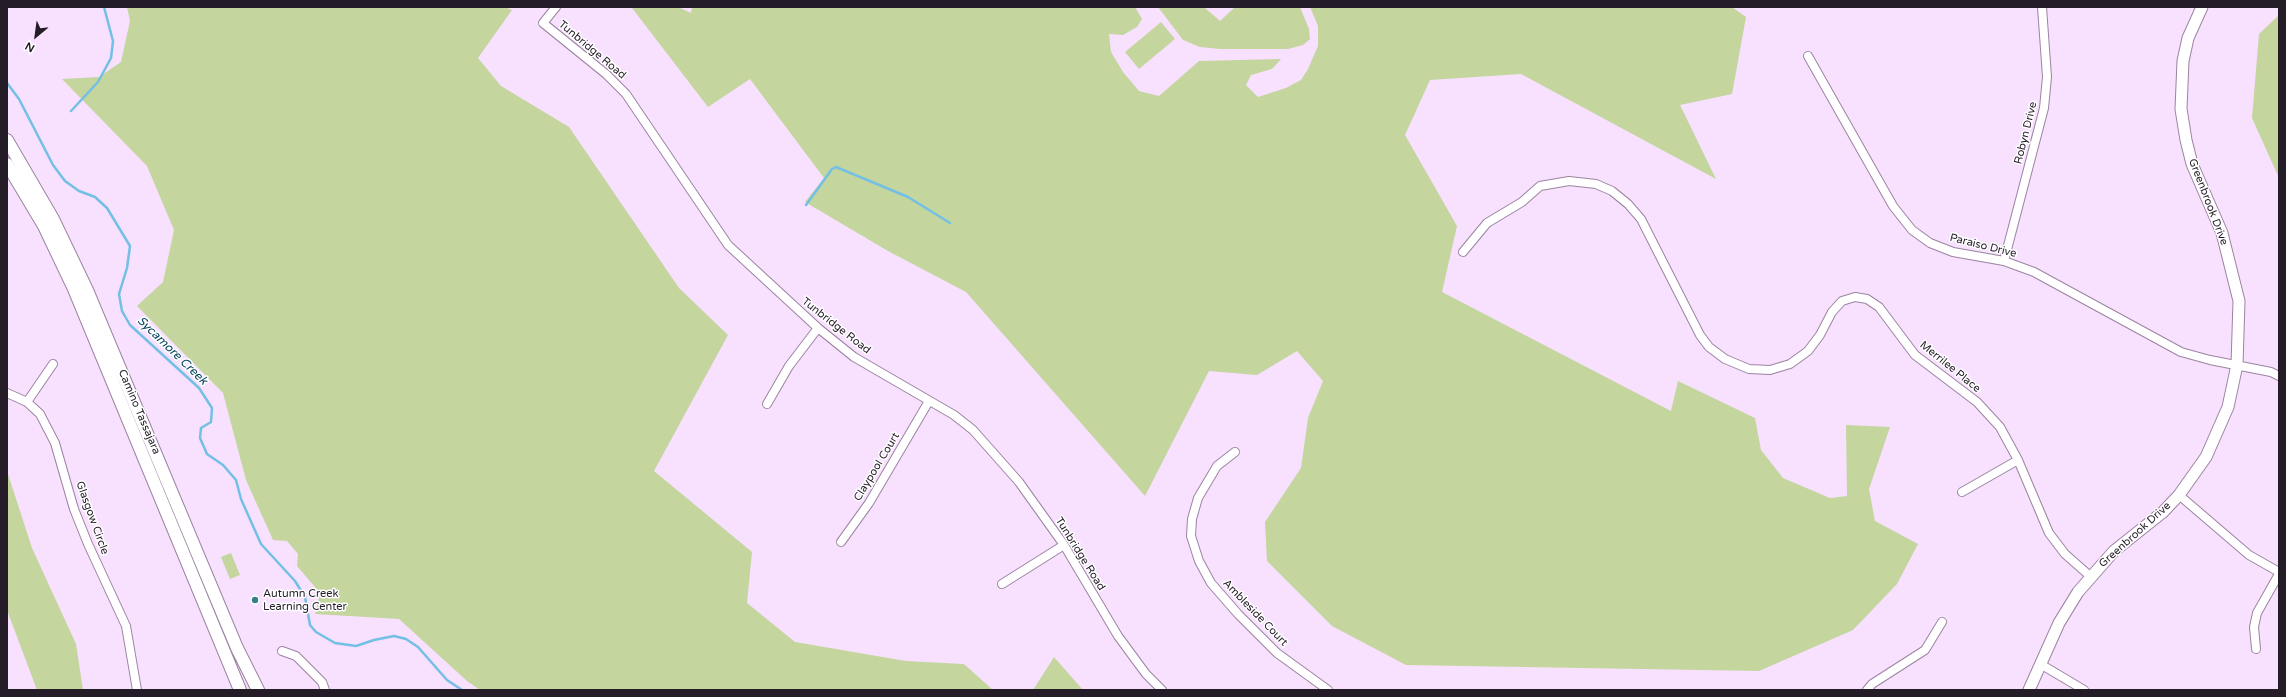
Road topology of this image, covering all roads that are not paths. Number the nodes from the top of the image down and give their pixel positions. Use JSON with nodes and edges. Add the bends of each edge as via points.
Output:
{"nodes":[{"id":1,"x":556,"y":7,"type":"edge"},
{"id":2,"x":2042,"y":7,"type":"edge"},
{"id":3,"x":2202,"y":7,"type":"edge"},
{"id":4,"x":1808,"y":56,"type":"dead end"},
{"id":5,"x":7,"y":140,"type":"edge"},
{"id":6,"x":7,"y":164,"type":"edge"},
{"id":7,"x":1463,"y":252,"type":"dead end"},
{"id":8,"x":2004,"y":261,"type":"junction"},
{"id":9,"x":818,"y":328,"type":"junction"},
{"id":10,"x":53,"y":364,"type":"dead end"},
{"id":11,"x":2237,"y":365,"type":"junction"},
{"id":12,"x":2279,"y":376,"type":"edge"},
{"id":13,"x":7,"y":393,"type":"edge"},
{"id":14,"x":929,"y":401,"type":"junction"},
{"id":15,"x":27,"y":402,"type":"junction"},
{"id":16,"x":767,"y":404,"type":"dead end"},
{"id":17,"x":1235,"y":452,"type":"dead end"},
{"id":18,"x":2018,"y":460,"type":"junction"},
{"id":19,"x":1962,"y":492,"type":"dead end"},
{"id":20,"x":2179,"y":495,"type":"junction"},
{"id":21,"x":841,"y":542,"type":"dead end"},
{"id":22,"x":1064,"y":545,"type":"junction"},
{"id":23,"x":2279,"y":573,"type":"edge"},
{"id":24,"x":2090,"y":576,"type":"junction"},
{"id":25,"x":1002,"y":584,"type":"dead end"},
{"id":26,"x":1942,"y":622,"type":"dead end"},
{"id":27,"x":2256,"y":649,"type":"dead end"},
{"id":28,"x":282,"y":651,"type":"dead end"},
{"id":29,"x":2042,"y":665,"type":"junction"},
{"id":30,"x":137,"y":690,"type":"edge"},
{"id":31,"x":240,"y":690,"type":"edge"},
{"id":32,"x":258,"y":690,"type":"edge"},
{"id":33,"x":326,"y":690,"type":"edge"},
{"id":34,"x":1162,"y":690,"type":"edge"},
{"id":35,"x":1328,"y":690,"type":"edge"},
{"id":36,"x":1868,"y":690,"type":"edge"},
{"id":37,"x":2030,"y":690,"type":"edge"},
{"id":38,"x":2084,"y":690,"type":"edge"}],
"edges":[{"from":1,"to":9,"type":"street","name":"Tunbridge Road","via":[[543,23],[606,74],[626,94],[728,245]]},
{"from":2,"to":8,"type":"street","name":"Robyn Drive","via":[[2047,77],[2044,108]]},
{"from":3,"to":11,"type":"street","name":"Greenbrook Drive","via":[[2188,38],[2183,61],[2181,109],[2192,164],[2222,233],[2234,277],[2240,319]]},
{"from":4,"to":8,"type":"street","name":"Paraiso Drive","via":[[1893,206],[1912,230],[1930,243],[1953,252]]},
{"from":5,"to":32,"type":"main road","name":"Camino Tassajara","via":[[53,219],[87,290],[237,648]]},
{"from":6,"to":31,"type":"main road","name":"Camino Tassajara","via":[[44,226],[74,289]]},
{"from":7,"to":18,"type":"street","name":"Merrilee Place","via":[[1487,223],[1522,202],[1540,186],[1569,181],[1596,184],[1612,191],[1641,219],[1700,335],[1709,347],[1725,359],[1749,369],[1770,370],[1790,364],[1808,351],[1832,312],[1842,301],[1856,297],[1867,299],[1879,307],[1915,355],[1977,402],[2000,427]]},
{"from":8,"to":11,"type":"street","name":"Paraiso Drive","via":[[2034,272],[2181,352]]},
{"from":9,"to":14,"type":"street","name":"Tunbridge Road","via":[[854,357]]},
{"from":9,"to":16,"type":"street","via":[[789,366]]},
{"from":10,"to":15,"type":"street"},
{"from":11,"to":12,"type":"street","name":"Paraiso Drive"},
{"from":11,"to":20,"type":"street","name":"Greenbrook Drive","via":[[2228,407],[2218,433],[2206,457]]},
{"from":13,"to":15,"type":"street","name":"Glasgow Circle"},
{"from":14,"to":21,"type":"street","name":"Claypool Court","via":[[869,503]]},
{"from":14,"to":22,"type":"street","name":"Tunbridge Road","via":[[954,415],[973,430],[1019,482]]},
{"from":15,"to":30,"type":"street","name":"Glasgow Circle","via":[[47,425],[55,443],[74,509],[122,613]]},
{"from":17,"to":35,"type":"street","name":"Ambleside Court","via":[[1217,466],[1198,498],[1192,519],[1192,536],[1198,561],[1211,583],[1243,620],[1277,653]]},
{"from":18,"to":19,"type":"street"},
{"from":18,"to":24,"type":"street","name":"Merrilee Place","via":[[2049,533],[2065,554]]},
{"from":20,"to":23,"type":"street","via":[[2249,555]]},
{"from":20,"to":24,"type":"street","name":"Greenbrook Drive","via":[[2163,512],[2114,551]]},
{"from":22,"to":25,"type":"street"},
{"from":22,"to":34,"type":"street","name":"Tunbridge Road","via":[[1118,636],[1146,674]]},
{"from":23,"to":27,"type":"street","via":[[2257,613],[2254,627]]},
{"from":24,"to":29,"type":"street","name":"Greenbrook Drive","via":[[2059,623]]},
{"from":26,"to":36,"type":"street","via":[[1925,650],[1872,684]]},
{"from":28,"to":33,"type":"street","via":[[296,656],[322,682]]},
{"from":29,"to":37,"type":"street","name":"Greenbrook Drive"},
{"from":29,"to":38,"type":"street"}]}
